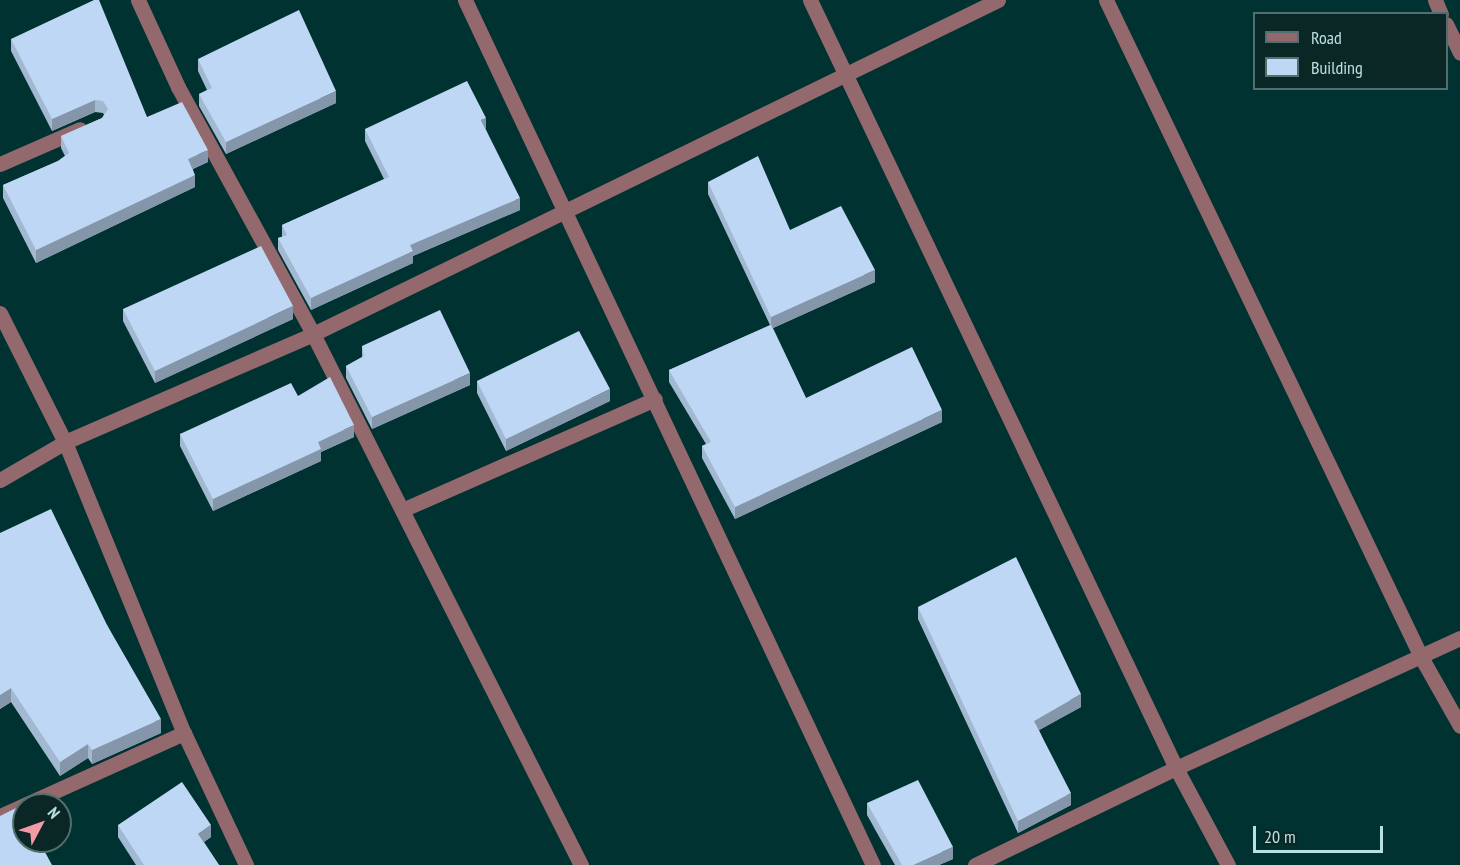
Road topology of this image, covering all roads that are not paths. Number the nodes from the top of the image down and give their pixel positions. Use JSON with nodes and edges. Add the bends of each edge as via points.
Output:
{"nodes":[{"id":1,"x":138,"y":0,"type":"edge"},
{"id":2,"x":465,"y":0,"type":"edge"},
{"id":3,"x":810,"y":0,"type":"edge"},
{"id":4,"x":998,"y":0,"type":"edge"},
{"id":5,"x":1106,"y":0,"type":"edge"},
{"id":6,"x":1448,"y":28,"type":"edge"},
{"id":7,"x":1460,"y":54,"type":"edge"},
{"id":8,"x":844,"y":74,"type":"junction"},
{"id":9,"x":98,"y":121,"type":"edge"},
{"id":10,"x":0,"y":164,"type":"edge"},
{"id":11,"x":566,"y":208,"type":"junction"},
{"id":12,"x":0,"y":313,"type":"edge"},
{"id":13,"x":313,"y":334,"type":"junction"},
{"id":14,"x":655,"y":399,"type":"junction"},
{"id":15,"x":65,"y":442,"type":"junction"},
{"id":16,"x":0,"y":480,"type":"edge"},
{"id":17,"x":402,"y":510,"type":"junction"},
{"id":18,"x":1460,"y":638,"type":"edge"},
{"id":19,"x":1421,"y":657,"type":"junction"},
{"id":20,"x":1460,"y":726,"type":"edge"},
{"id":21,"x":184,"y":733,"type":"junction"},
{"id":22,"x":1176,"y":768,"type":"junction"},
{"id":23,"x":0,"y":816,"type":"edge"},
{"id":24,"x":246,"y":865,"type":"edge"},
{"id":25,"x":581,"y":865,"type":"edge"},
{"id":26,"x":873,"y":865,"type":"edge"},
{"id":27,"x":975,"y":865,"type":"edge"},
{"id":28,"x":1228,"y":865,"type":"edge"}],
"edges":[{"from":1,"to":13,"type":"street","via":[[178,87]]},
{"from":2,"to":11,"type":"street"},
{"from":3,"to":8,"type":"street"},
{"from":4,"to":8,"type":"street"},
{"from":5,"to":19,"type":"street"},
{"from":6,"to":7,"type":"street"},
{"from":8,"to":11,"type":"street"},
{"from":8,"to":22,"type":"street"},
{"from":9,"to":10,"type":"street"},
{"from":11,"to":13,"type":"street"},
{"from":11,"to":14,"type":"street"},
{"from":12,"to":15,"type":"street"},
{"from":13,"to":15,"type":"street"},
{"from":13,"to":17,"type":"street"},
{"from":14,"to":17,"type":"street"},
{"from":14,"to":26,"type":"street"},
{"from":15,"to":16,"type":"street"},
{"from":15,"to":21,"type":"street"},
{"from":17,"to":25,"type":"street"},
{"from":18,"to":19,"type":"street"},
{"from":19,"to":20,"type":"street"},
{"from":19,"to":22,"type":"street"},
{"from":21,"to":23,"type":"street"},
{"from":21,"to":24,"type":"street"},
{"from":22,"to":27,"type":"street"},
{"from":22,"to":28,"type":"street"}]}
